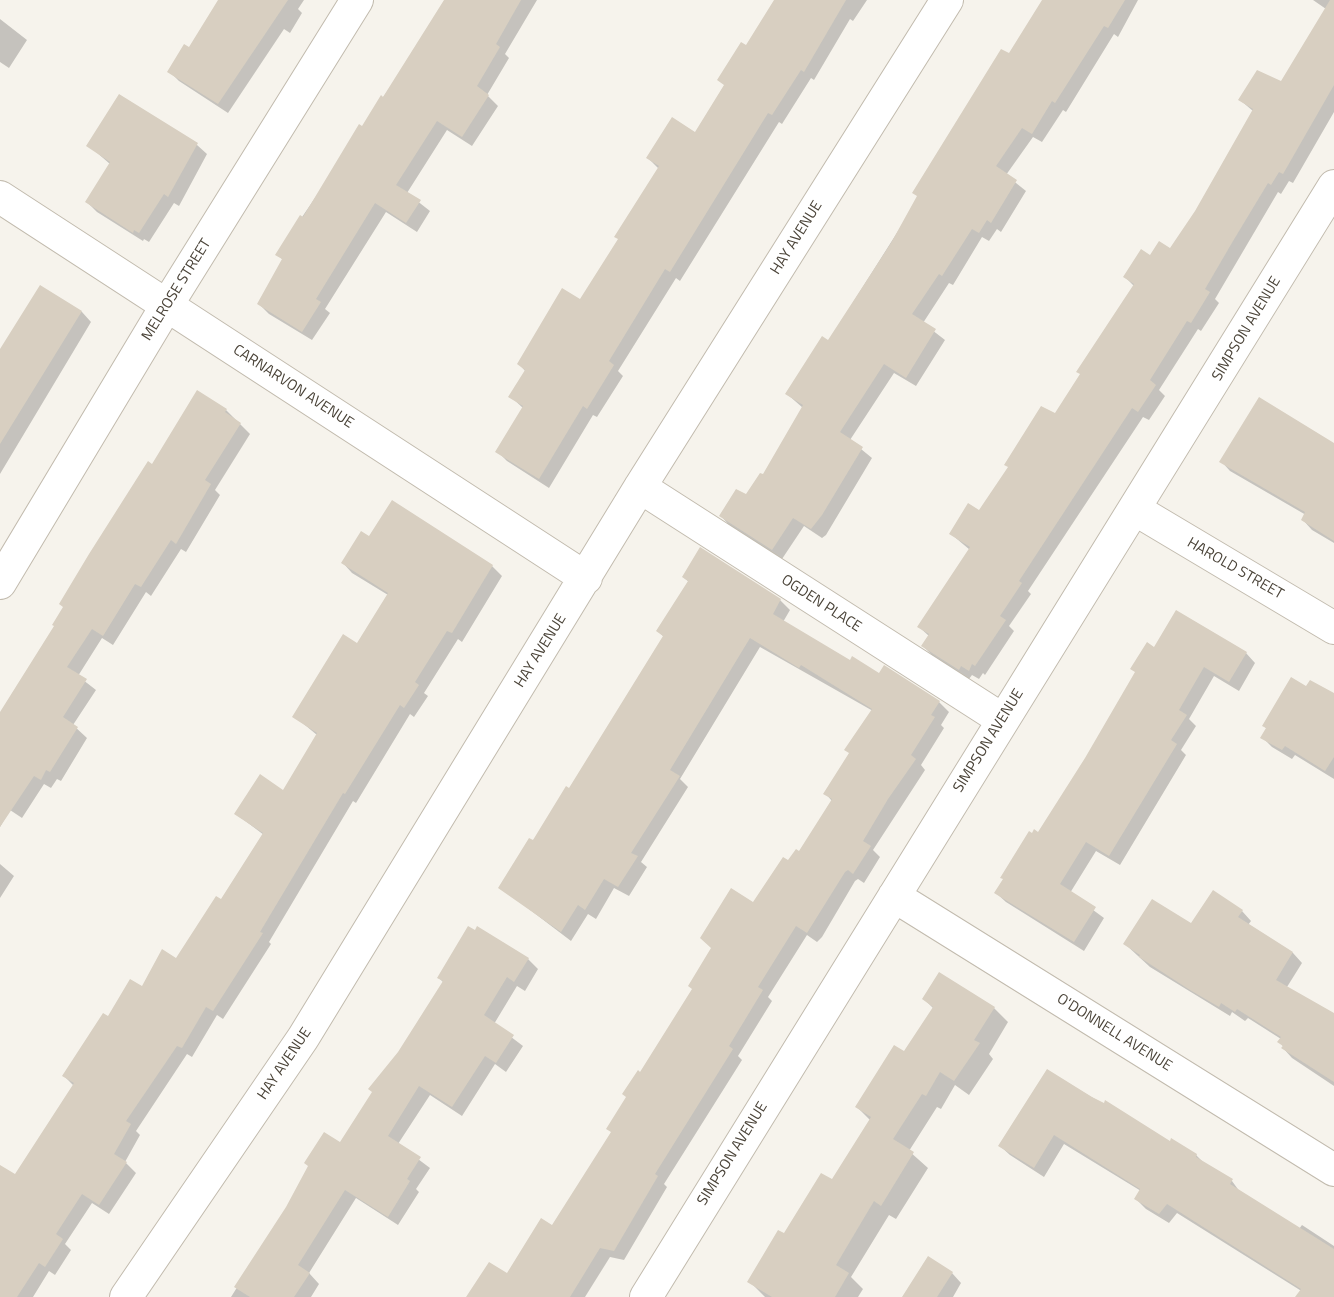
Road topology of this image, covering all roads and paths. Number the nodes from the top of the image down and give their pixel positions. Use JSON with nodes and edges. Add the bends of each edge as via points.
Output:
{"nodes":[{"id":1,"x":357,"y":0,"type":"edge"},
{"id":2,"x":947,"y":0,"type":"edge"},
{"id":3,"x":1334,"y":186,"type":"edge"},
{"id":4,"x":0,"y":197,"type":"edge"},
{"id":5,"x":167,"y":305,"type":"junction"},
{"id":6,"x":640,"y":488,"type":"junction"},
{"id":7,"x":1136,"y":510,"type":"junction"},
{"id":8,"x":586,"y":578,"type":"junction"},
{"id":9,"x":0,"y":583,"type":"edge"},
{"id":10,"x":1334,"y":628,"type":"edge"},
{"id":11,"x":1003,"y":720,"type":"junction"},
{"id":12,"x":894,"y":896,"type":"junction"},
{"id":13,"x":1334,"y":1170,"type":"edge"},
{"id":14,"x":658,"y":1293,"type":"edge"},
{"id":15,"x":126,"y":1297,"type":"edge"}],
"edges":[{"from":1,"to":5,"type":"street","name":"MELROSE STREET"},
{"from":2,"to":6,"type":"street","name":"HAY AVENUE"},
{"from":3,"to":7,"type":"street","name":"SIMPSON AVENUE"},
{"from":4,"to":5,"type":"street","name":"CARNARVON AVENUE"},
{"from":5,"to":8,"type":"street","name":"CARNARVON AVENUE"},
{"from":5,"to":9,"type":"street","name":"MELROSE STREET"},
{"from":6,"to":8,"type":"street","name":"HAY AVENUE"},
{"from":6,"to":11,"type":"street","name":"OGDEN PLACE"},
{"from":7,"to":10,"type":"street","name":"HAROLD STREET"},
{"from":7,"to":11,"type":"street","name":"SIMPSON AVENUE"},
{"from":8,"to":15,"type":"street","name":"HAY AVENUE","via":[[303,1038]]},
{"from":11,"to":12,"type":"street","name":"SIMPSON AVENUE"},
{"from":12,"to":13,"type":"street","name":"O'DONNELL AVENUE"},
{"from":12,"to":14,"type":"street","name":"SIMPSON AVENUE"}]}
